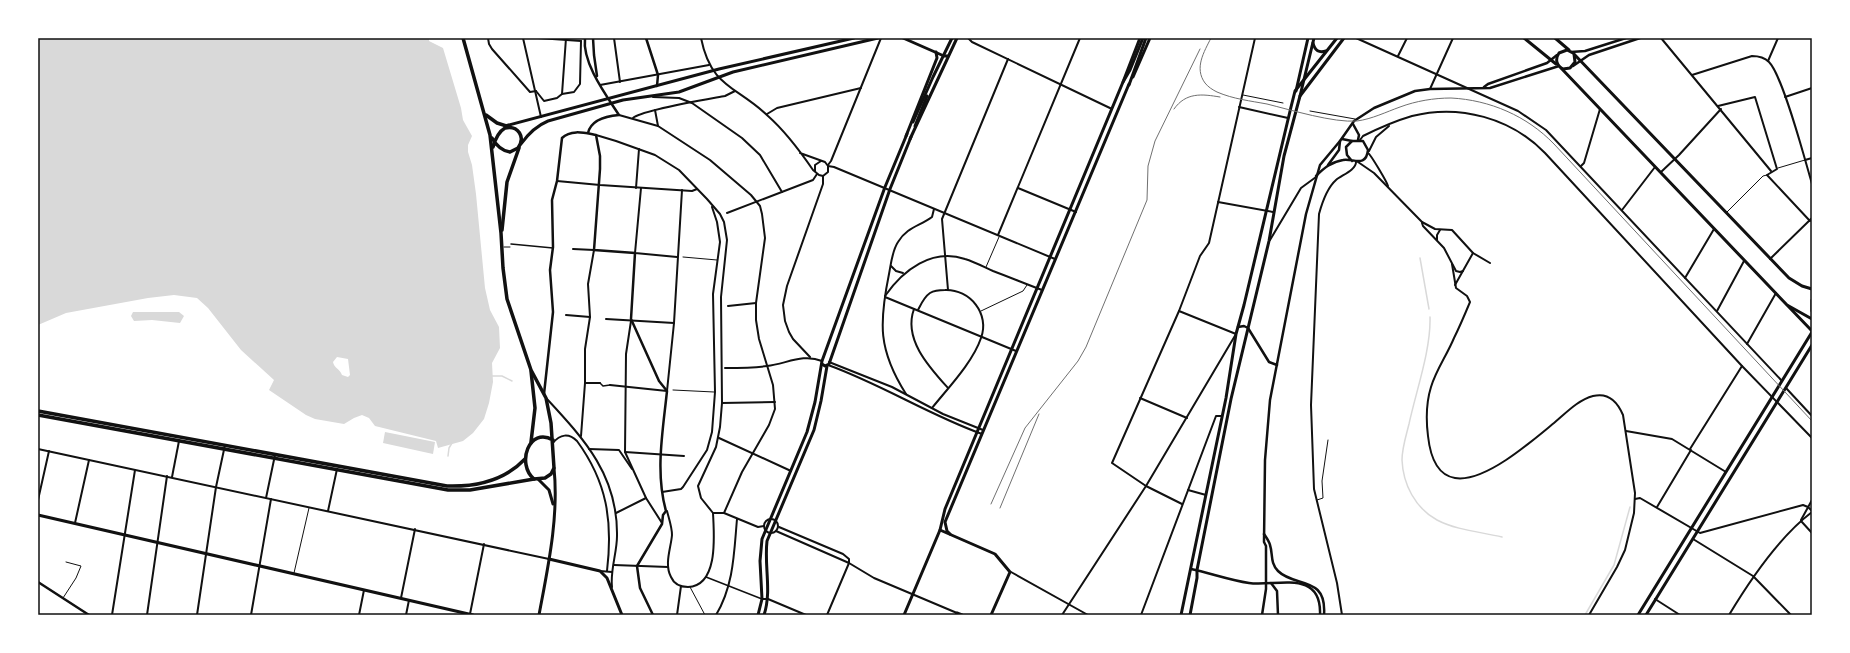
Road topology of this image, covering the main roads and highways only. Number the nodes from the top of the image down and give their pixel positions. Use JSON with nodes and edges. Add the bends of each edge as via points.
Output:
{"nodes":[{"id":1,"x":463,"y":38,"type":"edge"},
{"id":2,"x":854,"y":38,"type":"edge"},
{"id":3,"x":878,"y":38,"type":"edge"},
{"id":4,"x":903,"y":38,"type":"edge"},
{"id":5,"x":954,"y":38,"type":"edge"},
{"id":6,"x":1140,"y":38,"type":"edge"},
{"id":7,"x":1145,"y":38,"type":"edge"},
{"id":8,"x":1150,"y":38,"type":"edge"},
{"id":9,"x":1308,"y":38,"type":"edge"},
{"id":10,"x":1314,"y":38,"type":"edge"},
{"id":11,"x":1337,"y":38,"type":"edge"},
{"id":12,"x":1344,"y":38,"type":"edge"},
{"id":13,"x":1524,"y":38,"type":"edge"},
{"id":14,"x":1556,"y":38,"type":"edge"},
{"id":15,"x":846,"y":39,"type":"edge"},
{"id":16,"x":1313,"y":43,"type":"junction"},
{"id":17,"x":936,"y":52,"type":"junction"},
{"id":18,"x":1326,"y":52,"type":"junction"},
{"id":19,"x":1571,"y":52,"type":"junction"},
{"id":20,"x":948,"y":56,"type":"junction"},
{"id":21,"x":1559,"y":66,"type":"junction"},
{"id":22,"x":933,"y":77,"type":"junction"},
{"id":23,"x":1303,"y":81,"type":"junction"},
{"id":24,"x":1123,"y":82,"type":"junction"},
{"id":25,"x":1129,"y":84,"type":"junction"},
{"id":26,"x":1295,"y":91,"type":"junction"},
{"id":27,"x":1300,"y":96,"type":"junction"},
{"id":28,"x":485,"y":114,"type":"junction"},
{"id":29,"x":507,"y":125,"type":"junction"},
{"id":30,"x":511,"y":128,"type":"junction"},
{"id":31,"x":503,"y":129,"type":"junction"},
{"id":32,"x":490,"y":135,"type":"junction"},
{"id":33,"x":498,"y":136,"type":"junction"},
{"id":34,"x":906,"y":136,"type":"junction"},
{"id":35,"x":910,"y":139,"type":"junction"},
{"id":36,"x":494,"y":143,"type":"junction"},
{"id":37,"x":520,"y":146,"type":"junction"},
{"id":38,"x":500,"y":148,"type":"junction"},
{"id":39,"x":493,"y":150,"type":"junction"},
{"id":40,"x":501,"y":233,"type":"junction"},
{"id":41,"x":1812,"y":289,"type":"edge"},
{"id":42,"x":1812,"y":300,"type":"edge"},
{"id":43,"x":1787,"y":305,"type":"junction"},
{"id":44,"x":1812,"y":311,"type":"edge"},
{"id":45,"x":1812,"y":319,"type":"edge"},
{"id":46,"x":1812,"y":331,"type":"edge"},
{"id":47,"x":1812,"y":345,"type":"edge"},
{"id":48,"x":822,"y":362,"type":"junction"},
{"id":49,"x":828,"y":363,"type":"junction"},
{"id":50,"x":531,"y":370,"type":"junction"},
{"id":51,"x":38,"y":412,"type":"edge"},
{"id":52,"x":38,"y":415,"type":"edge"},
{"id":53,"x":179,"y":439,"type":"junction"},
{"id":54,"x":553,"y":441,"type":"junction"},
{"id":55,"x":531,"y":442,"type":"junction"},
{"id":56,"x":274,"y":457,"type":"junction"},
{"id":57,"x":526,"y":458,"type":"junction"},
{"id":58,"x":554,"y":468,"type":"junction"},
{"id":59,"x":337,"y":469,"type":"junction"},
{"id":60,"x":536,"y":479,"type":"junction"},
{"id":61,"x":554,"y":508,"type":"junction"},
{"id":62,"x":38,"y":515,"type":"edge"},
{"id":63,"x":940,"y":530,"type":"junction"},
{"id":64,"x":950,"y":534,"type":"junction"},
{"id":65,"x":549,"y":558,"type":"junction"},
{"id":66,"x":466,"y":614,"type":"edge"},
{"id":67,"x":956,"y":614,"type":"edge"},
{"id":68,"x":471,"y":615,"type":"edge"},
{"id":69,"x":539,"y":615,"type":"edge"},
{"id":70,"x":622,"y":615,"type":"edge"},
{"id":71,"x":758,"y":615,"type":"edge"},
{"id":72,"x":764,"y":615,"type":"edge"},
{"id":73,"x":904,"y":615,"type":"edge"},
{"id":74,"x":962,"y":615,"type":"edge"},
{"id":75,"x":991,"y":615,"type":"edge"},
{"id":76,"x":1181,"y":615,"type":"edge"},
{"id":77,"x":1190,"y":615,"type":"edge"},
{"id":78,"x":1638,"y":615,"type":"edge"},
{"id":79,"x":1646,"y":615,"type":"edge"}],
"edges":[{"from":1,"to":28,"type":"highway"},
{"from":2,"to":15,"type":"main road"},
{"from":3,"to":37,"type":"main road","via":[[733,72],[679,92],[623,100],[548,121],[530,133]]},
{"from":4,"to":17,"type":"main road"},
{"from":5,"to":20,"type":"main road"},
{"from":5,"to":22,"type":"main road"},
{"from":6,"to":24,"type":"main road"},
{"from":7,"to":24,"type":"main road"},
{"from":7,"to":25,"type":"main road"},
{"from":8,"to":25,"type":"main road"},
{"from":9,"to":26,"type":"main road"},
{"from":10,"to":16,"type":"main road"},
{"from":11,"to":18,"type":"main road"},
{"from":12,"to":27,"type":"main road"},
{"from":13,"to":21,"type":"main road"},
{"from":14,"to":19,"type":"main road"},
{"from":15,"to":29,"type":"main road"},
{"from":16,"to":18,"type":"main road","via":[[1318,52]]},
{"from":16,"to":23,"type":"main road"},
{"from":17,"to":20,"type":"main road"},
{"from":17,"to":34,"type":"main road","via":[[937,58]]},
{"from":18,"to":23,"type":"main road"},
{"from":19,"to":21,"type":"main road","via":[[1562,51],[1557,55]]},
{"from":19,"to":21,"type":"main road","via":[[1576,60],[1572,67],[1568,69]]},
{"from":19,"to":41,"type":"main road","via":[[1770,259],[1795,283]]},
{"from":20,"to":35,"type":"main road"},
{"from":21,"to":43,"type":"main road"},
{"from":22,"to":34,"type":"main road"},
{"from":22,"to":35,"type":"main road"},
{"from":23,"to":26,"type":"main road"},
{"from":23,"to":27,"type":"main road"},
{"from":24,"to":63,"type":"main road","via":[[978,429],[941,521]]},
{"from":25,"to":64,"type":"main road","via":[[945,522]]},
{"from":26,"to":76,"type":"main road","via":[[1236,334],[1230,376]]},
{"from":27,"to":77,"type":"main road","via":[[1286,149],[1269,241],[1232,399]]},
{"from":28,"to":29,"type":"highway","via":[[497,123]]},
{"from":28,"to":32,"type":"highway"},
{"from":29,"to":30,"type":"highway"},
{"from":29,"to":31,"type":"main road"},
{"from":30,"to":31,"type":"highway"},
{"from":30,"to":37,"type":"highway","via":[[521,134]]},
{"from":31,"to":33,"type":"highway"},
{"from":32,"to":36,"type":"highway"},
{"from":32,"to":39,"type":"highway"},
{"from":33,"to":36,"type":"highway"},
{"from":33,"to":38,"type":"highway"},
{"from":34,"to":48,"type":"main road"},
{"from":35,"to":49,"type":"main road"},
{"from":36,"to":38,"type":"highway"},
{"from":36,"to":39,"type":"highway"},
{"from":37,"to":38,"type":"highway","via":[[510,152]]},
{"from":37,"to":40,"type":"highway","via":[[507,182]]},
{"from":39,"to":40,"type":"highway"},
{"from":40,"to":50,"type":"highway","via":[[508,300]]},
{"from":42,"to":44,"type":"main road"},
{"from":43,"to":45,"type":"main road"},
{"from":43,"to":46,"type":"main road"},
{"from":46,"to":78,"type":"main road"},
{"from":47,"to":79,"type":"main road"},
{"from":48,"to":49,"type":"main road"},
{"from":48,"to":49,"type":"main road","via":[[826,359]]},
{"from":48,"to":71,"type":"main road","via":[[809,426],[760,549],[762,599]]},
{"from":49,"to":72,"type":"main road","via":[[814,430],[770,533],[766,558],[768,600]]},
{"from":50,"to":54,"type":"highway","via":[[545,396]]},
{"from":50,"to":55,"type":"highway","via":[[534,408]]},
{"from":51,"to":53,"type":"highway"},
{"from":52,"to":53,"type":"highway"},
{"from":53,"to":56,"type":"highway","via":[[224,450]]},
{"from":53,"to":56,"type":"highway","via":[[225,445]]},
{"from":54,"to":55,"type":"highway","via":[[539,436]]},
{"from":54,"to":58,"type":"highway"},
{"from":55,"to":57,"type":"highway"},
{"from":56,"to":59,"type":"highway"},
{"from":57,"to":59,"type":"highway","via":[[502,477],[459,486]]},
{"from":57,"to":60,"type":"highway","via":[[526,469]]},
{"from":58,"to":60,"type":"highway","via":[[548,476]]},
{"from":58,"to":61,"type":"main road"},
{"from":59,"to":60,"type":"highway","via":[[455,490],[470,490]]},
{"from":60,"to":61,"type":"main road","via":[[549,490]]},
{"from":61,"to":65,"type":"main road"},
{"from":62,"to":66,"type":"main road"},
{"from":63,"to":64,"type":"main road"},
{"from":63,"to":73,"type":"main road"},
{"from":64,"to":75,"type":"main road","via":[[995,554],[1010,572]]},
{"from":65,"to":69,"type":"main road"},
{"from":65,"to":70,"type":"main road","via":[[600,571],[607,578]]},
{"from":66,"to":68,"type":"main road"},
{"from":67,"to":74,"type":"main road"}]}
